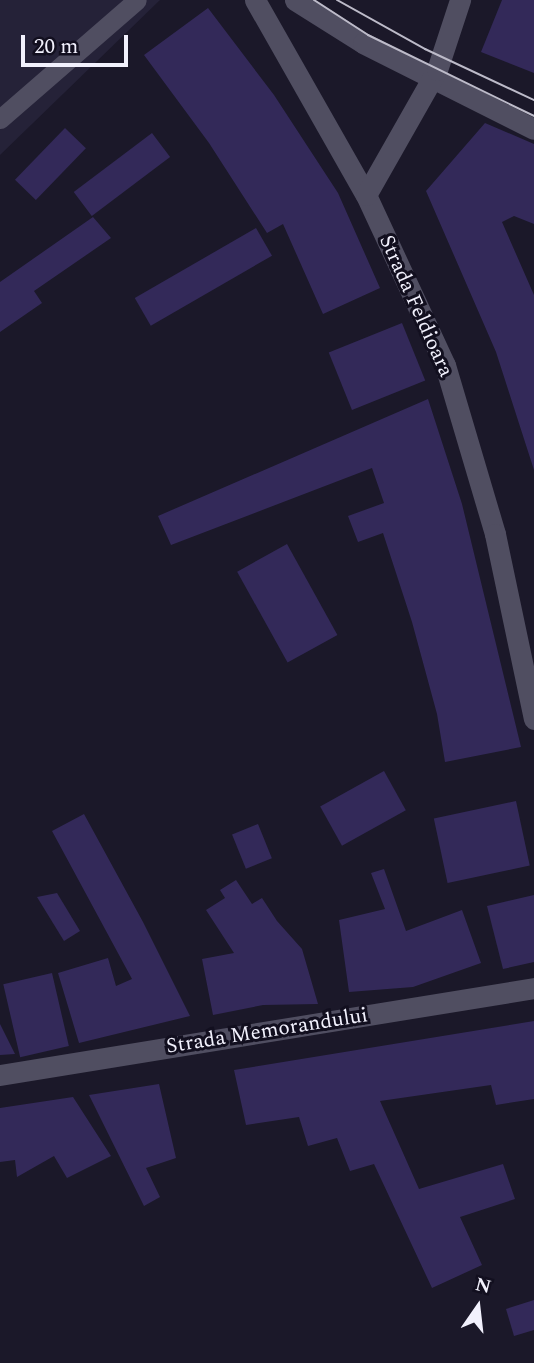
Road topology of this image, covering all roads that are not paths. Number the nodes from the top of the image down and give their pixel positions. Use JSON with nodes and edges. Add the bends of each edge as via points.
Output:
{"nodes":[{"id":1,"x":256,"y":0,"type":"edge"},
{"id":2,"x":295,"y":0,"type":"edge"},
{"id":3,"x":460,"y":0,"type":"edge"},
{"id":4,"x":130,"y":3,"type":"edge"},
{"id":5,"x":432,"y":79,"type":"junction"},
{"id":6,"x":0,"y":119,"type":"edge"},
{"id":7,"x":534,"y":129,"type":"edge"},
{"id":8,"x":366,"y":195,"type":"junction"},
{"id":9,"x":534,"y":719,"type":"edge"},
{"id":10,"x":534,"y":988,"type":"edge"},
{"id":11,"x":0,"y":1074,"type":"edge"}],
"edges":[{"from":1,"to":8,"type":"street","name":"Strada Feldioara"},
{"from":2,"to":5,"type":"street"},
{"from":3,"to":5,"type":"street"},
{"from":4,"to":6,"type":"lane"},
{"from":5,"to":7,"type":"street"},
{"from":5,"to":8,"type":"street"},
{"from":8,"to":9,"type":"street","name":"Strada Feldioara","via":[[445,365],[495,534]]},
{"from":10,"to":11,"type":"street","name":"Strada Memorandului"}]}
